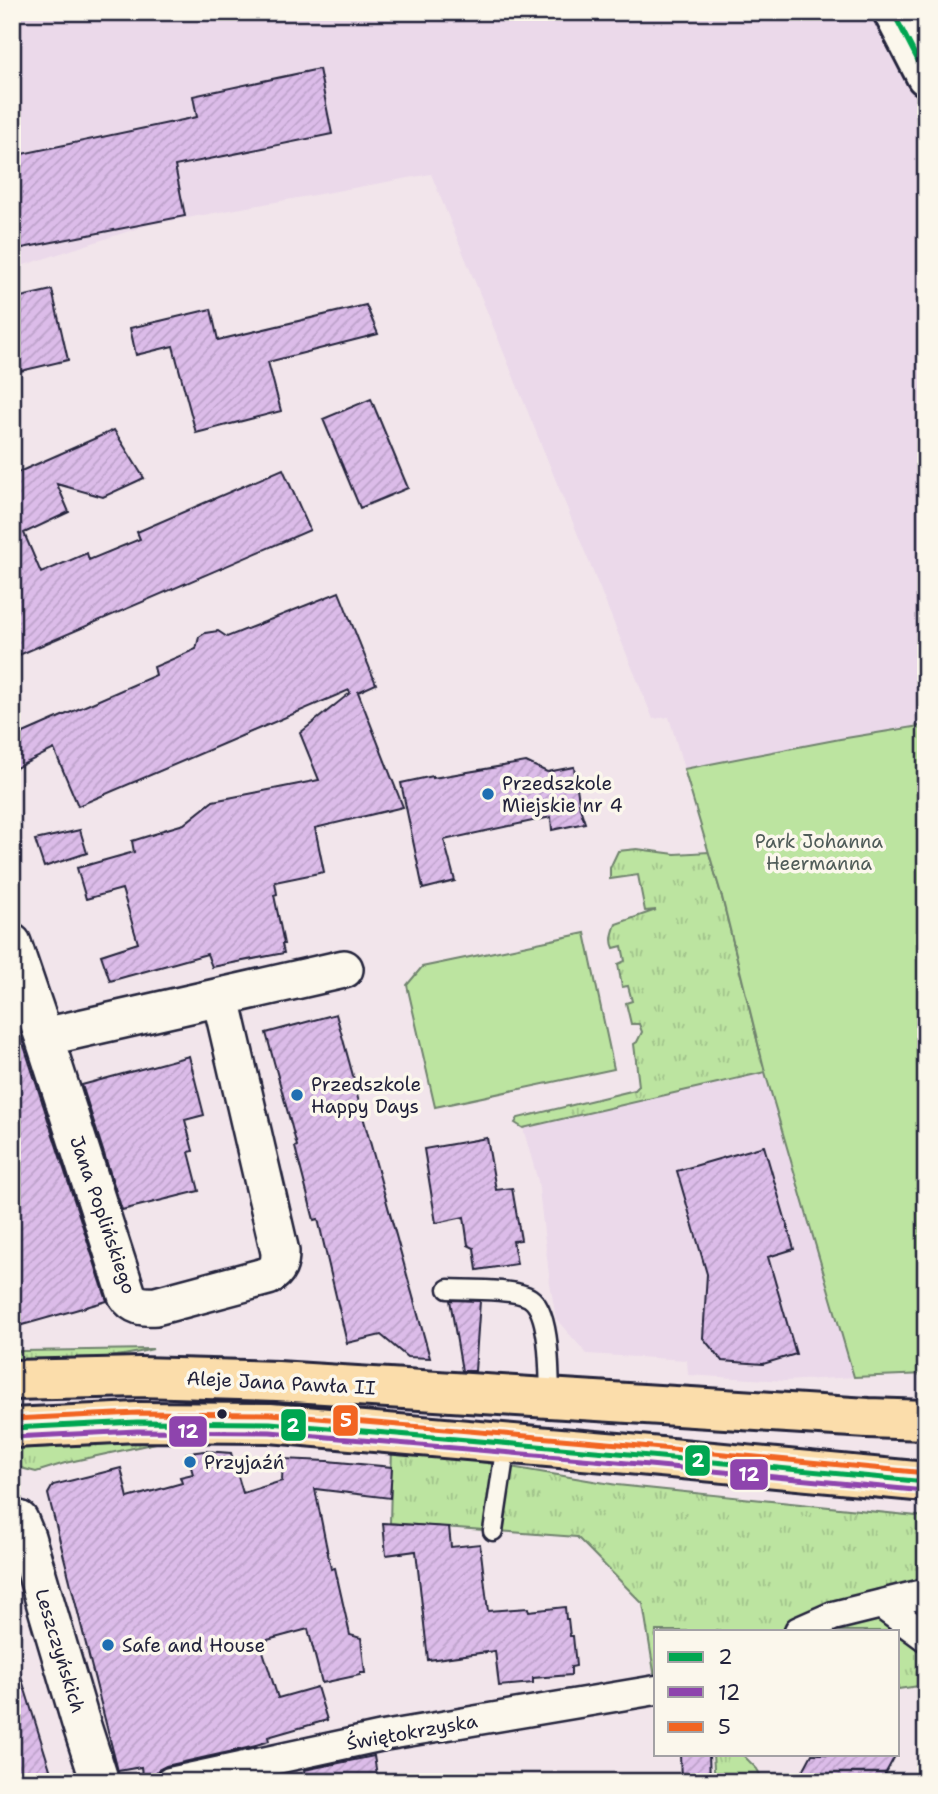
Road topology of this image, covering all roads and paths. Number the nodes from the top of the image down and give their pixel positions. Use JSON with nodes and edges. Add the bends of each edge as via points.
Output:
{"nodes":[{"id":1,"x":893,"y":12,"type":"edge"},
{"id":2,"x":926,"y":76,"type":"edge"},
{"id":3,"x":12,"y":943,"type":"edge"},
{"id":4,"x":344,"y":969,"type":"dead end"},
{"id":5,"x":221,"y":998,"type":"junction"},
{"id":6,"x":44,"y":1037,"type":"junction"},
{"id":7,"x":448,"y":1289,"type":"dead end"},
{"id":8,"x":12,"y":1380,"type":"edge"},
{"id":9,"x":550,"y":1398,"type":"junction"},
{"id":10,"x":926,"y":1420,"type":"edge"},
{"id":11,"x":12,"y":1428,"type":"edge"},
{"id":12,"x":506,"y":1444,"type":"junction"},
{"id":13,"x":926,"y":1482,"type":"edge"},
{"id":14,"x":19,"y":1520,"type":"dead end"},
{"id":15,"x":494,"y":1531,"type":"dead end"},
{"id":16,"x":926,"y":1593,"type":"edge"},
{"id":17,"x":881,"y":1604,"type":"junction"},
{"id":18,"x":801,"y":1630,"type":"edge"},
{"id":19,"x":926,"y":1637,"type":"edge"},
{"id":20,"x":654,"y":1690,"type":"edge"},
{"id":21,"x":100,"y":1782,"type":"edge"},
{"id":22,"x":170,"y":1782,"type":"edge"}],
"edges":[{"from":1,"to":2,"type":"street"},
{"from":3,"to":6,"type":"street","name":"Jana Poplińskiego"},
{"from":4,"to":5,"type":"street"},
{"from":5,"to":6,"type":"street"},
{"from":5,"to":6,"type":"street","name":"Jana Poplińskiego","via":[[277,1239],[279,1267],[268,1276],[156,1306],[138,1306],[127,1295]]},
{"from":7,"to":9,"type":"lane","via":[[507,1291],[530,1297],[546,1327]]},
{"from":8,"to":9,"type":"main road","name":"Aleje Jana Pawła II","via":[[222,1379]]},
{"from":9,"to":10,"type":"main road","name":"Aleje Jana Pawła II"},
{"from":11,"to":12,"type":"main road","via":[[137,1422],[270,1423]]},
{"from":12,"to":13,"type":"main road"},
{"from":12,"to":15,"type":"lane"},
{"from":14,"to":21,"type":"street","name":"Leszczyńskich"},
{"from":16,"to":17,"type":"street"},
{"from":17,"to":18,"type":"street"},
{"from":17,"to":19,"type":"street"},
{"from":20,"to":22,"type":"street","name":"Świętokrzyska","via":[[383,1736]]}]}
